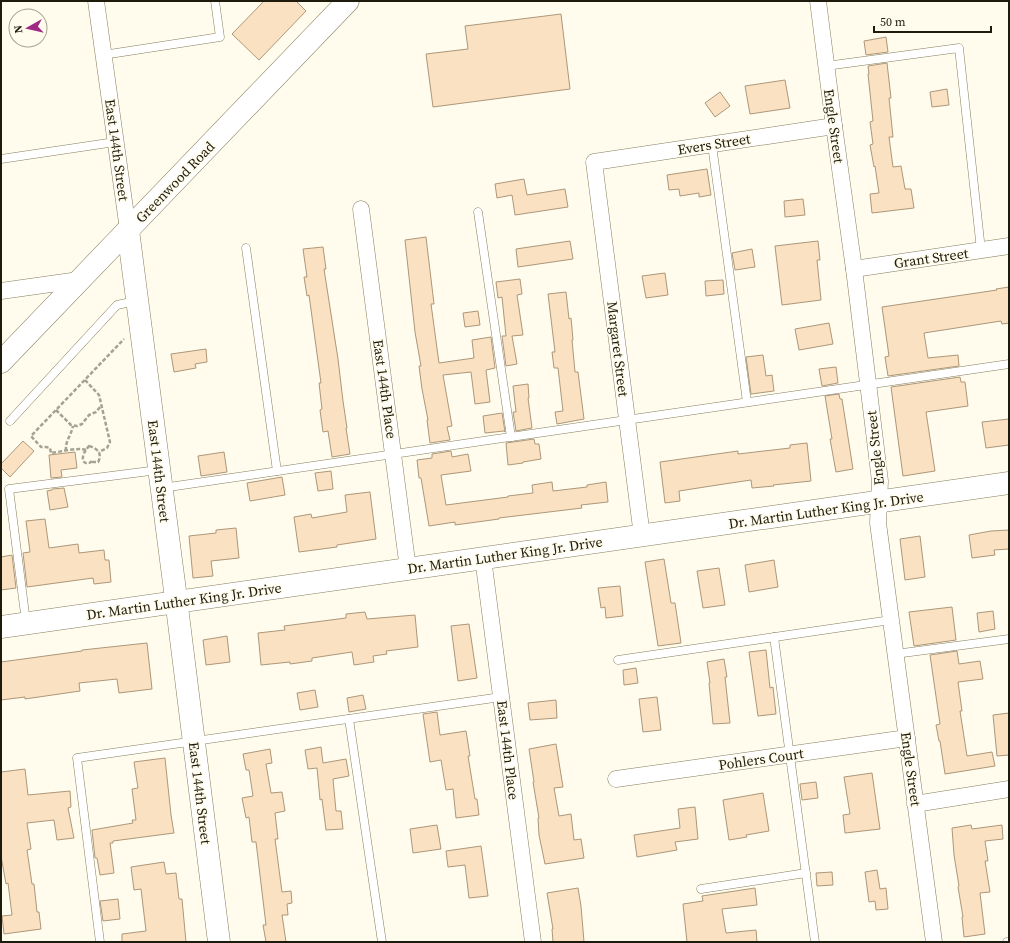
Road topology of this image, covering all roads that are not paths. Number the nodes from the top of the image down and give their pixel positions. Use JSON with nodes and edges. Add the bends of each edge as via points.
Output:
{"nodes":[{"id":1,"x":96,"y":1,"type":"edge"},
{"id":2,"x":215,"y":1,"type":"edge"},
{"id":3,"x":818,"y":1,"type":"edge"},
{"id":4,"x":339,"y":5,"type":"edge"},
{"id":5,"x":103,"y":55,"type":"junction"},
{"id":6,"x":826,"y":66,"type":"junction"},
{"id":7,"x":834,"y":126,"type":"junction"},
{"id":8,"x":116,"y":142,"type":"junction"},
{"id":9,"x":712,"y":145,"type":"junction"},
{"id":10,"x":1,"y":159,"type":"edge"},
{"id":11,"x":594,"y":162,"type":"joint"},
{"id":12,"x":361,"y":209,"type":"dead end"},
{"id":13,"x":478,"y":212,"type":"dead end"},
{"id":14,"x":128,"y":230,"type":"junction"},
{"id":15,"x":1009,"y":246,"type":"edge"},
{"id":16,"x":246,"y":248,"type":"dead end"},
{"id":17,"x":981,"y":250,"type":"junction"},
{"id":18,"x":854,"y":269,"type":"junction"},
{"id":19,"x":79,"y":280,"type":"junction"},
{"id":20,"x":1,"y":291,"type":"edge"},
{"id":21,"x":137,"y":301,"type":"junction"},
{"id":22,"x":1,"y":362,"type":"edge"},
{"id":23,"x":1009,"y":364,"type":"edge"},
{"id":24,"x":868,"y":385,"type":"junction"},
{"id":25,"x":747,"y":402,"type":"junction"},
{"id":26,"x":627,"y":420,"type":"junction"},
{"id":27,"x":10,"y":421,"type":"dead end"},
{"id":28,"x":511,"y":437,"type":"junction"},
{"id":29,"x":393,"y":454,"type":"junction"},
{"id":30,"x":277,"y":471,"type":"junction"},
{"id":31,"x":160,"y":479,"type":"junction"},
{"id":32,"x":1009,"y":484,"type":"edge"},
{"id":33,"x":879,"y":502,"type":"junction"},
{"id":34,"x":642,"y":536,"type":"junction"},
{"id":35,"x":482,"y":558,"type":"junction"},
{"id":36,"x":408,"y":569,"type":"junction"},
{"id":37,"x":176,"y":602,"type":"junction"},
{"id":38,"x":891,"y":620,"type":"junction"},
{"id":39,"x":26,"y":624,"type":"junction"},
{"id":40,"x":1,"y":627,"type":"edge"},
{"id":41,"x":774,"y":637,"type":"junction"},
{"id":42,"x":1009,"y":639,"type":"edge"},
{"id":43,"x":895,"y":654,"type":"junction"},
{"id":44,"x":618,"y":660,"type":"dead end"},
{"id":45,"x":501,"y":697,"type":"junction"},
{"id":46,"x":349,"y":719,"type":"junction"},
{"id":47,"x":906,"y":738,"type":"junction"},
{"id":48,"x":194,"y":741,"type":"junction"},
{"id":49,"x":790,"y":755,"type":"junction"},
{"id":50,"x":616,"y":779,"type":"dead end"},
{"id":51,"x":1009,"y":789,"type":"edge"},
{"id":52,"x":915,"y":804,"type":"junction"},
{"id":53,"x":806,"y":873,"type":"junction"},
{"id":54,"x":701,"y":888,"type":"dead end"},
{"id":55,"x":100,"y":942,"type":"edge"},
{"id":56,"x":219,"y":942,"type":"edge"},
{"id":57,"x":382,"y":942,"type":"edge"},
{"id":58,"x":533,"y":942,"type":"edge"},
{"id":59,"x":815,"y":942,"type":"edge"},
{"id":60,"x":934,"y":942,"type":"edge"}],
"edges":[{"from":1,"to":5,"type":"street","name":"East 144th Street"},
{"from":2,"to":5,"type":"lane","via":[[220,37]]},
{"from":3,"to":6,"type":"street","name":"Engle Street"},
{"from":4,"to":14,"type":"street","name":"Greenwood Road"},
{"from":5,"to":8,"type":"street","name":"East 144th Street"},
{"from":6,"to":7,"type":"street","name":"Engle Street"},
{"from":6,"to":17,"type":"lane","via":[[959,48]]},
{"from":7,"to":9,"type":"street","name":"Evers Street"},
{"from":7,"to":18,"type":"street","name":"Engle Street"},
{"from":8,"to":10,"type":"lane"},
{"from":8,"to":14,"type":"street","name":"East 144th Street"},
{"from":9,"to":11,"type":"street","name":"Evers Street"},
{"from":9,"to":25,"type":"lane"},
{"from":11,"to":26,"type":"street","name":"Margaret Street"},
{"from":12,"to":29,"type":"street","name":"East 144th Place"},
{"from":13,"to":28,"type":"lane"},
{"from":14,"to":19,"type":"street","name":"Greenwood Road"},
{"from":14,"to":21,"type":"street","name":"East 144th Street"},
{"from":15,"to":17,"type":"street","name":"Grant Street"},
{"from":16,"to":30,"type":"lane"},
{"from":17,"to":18,"type":"street","name":"Grant Street"},
{"from":18,"to":24,"type":"street","name":"Engle Street"},
{"from":19,"to":20,"type":"street"},
{"from":19,"to":22,"type":"street","name":"Greenwood Road"},
{"from":21,"to":27,"type":"lane","via":[[117,305]]},
{"from":21,"to":31,"type":"street","name":"East 144th Street"},
{"from":23,"to":24,"type":"lane"},
{"from":24,"to":25,"type":"lane"},
{"from":24,"to":33,"type":"street","name":"Engle Street","via":[[880,481]]},
{"from":25,"to":26,"type":"lane"},
{"from":26,"to":28,"type":"lane"},
{"from":26,"to":34,"type":"street","name":"Margaret Street"},
{"from":28,"to":29,"type":"lane"},
{"from":29,"to":30,"type":"lane"},
{"from":29,"to":36,"type":"street","name":"East 144th Place"},
{"from":30,"to":31,"type":"lane"},
{"from":31,"to":37,"type":"street","name":"East 144th Street"},
{"from":31,"to":39,"type":"lane","via":[[10,489]]},
{"from":32,"to":33,"type":"street","name":"Dr. Martin Luther King Jr. Drive"},
{"from":33,"to":34,"type":"street","name":"Dr. Martin Luther King Jr. Drive"},
{"from":33,"to":38,"type":"street","name":"Engle Street","via":[[878,523]]},
{"from":34,"to":35,"type":"street","name":"Dr. Martin Luther King Jr. Drive"},
{"from":35,"to":36,"type":"street","name":"Dr. Martin Luther King Jr. Drive"},
{"from":35,"to":45,"type":"street","name":"East 144th Place"},
{"from":36,"to":37,"type":"street","name":"Dr. Martin Luther King Jr. Drive"},
{"from":37,"to":39,"type":"street","name":"Dr. Martin Luther King Jr. Drive"},
{"from":37,"to":48,"type":"street","name":"East 144th Street"},
{"from":38,"to":41,"type":"lane"},
{"from":38,"to":43,"type":"street","name":"Engle Street"},
{"from":39,"to":40,"type":"street","name":"Dr. Martin Luther King Jr. Drive"},
{"from":41,"to":44,"type":"lane"},
{"from":41,"to":49,"type":"lane"},
{"from":42,"to":43,"type":"lane"},
{"from":43,"to":47,"type":"street","name":"Engle Street"},
{"from":45,"to":46,"type":"lane"},
{"from":45,"to":58,"type":"street","name":"East 144th Place"},
{"from":46,"to":48,"type":"lane"},
{"from":46,"to":57,"type":"lane"},
{"from":47,"to":49,"type":"street","name":"Pohlers Court"},
{"from":47,"to":52,"type":"street","name":"Engle Street"},
{"from":48,"to":55,"type":"lane","via":[[77,758]]},
{"from":48,"to":56,"type":"street","name":"East 144th Street"},
{"from":49,"to":50,"type":"street","name":"Pohlers Court"},
{"from":49,"to":53,"type":"lane"},
{"from":51,"to":52,"type":"street"},
{"from":52,"to":60,"type":"street","name":"Engle Street"},
{"from":53,"to":54,"type":"lane"},
{"from":53,"to":59,"type":"lane"}]}
